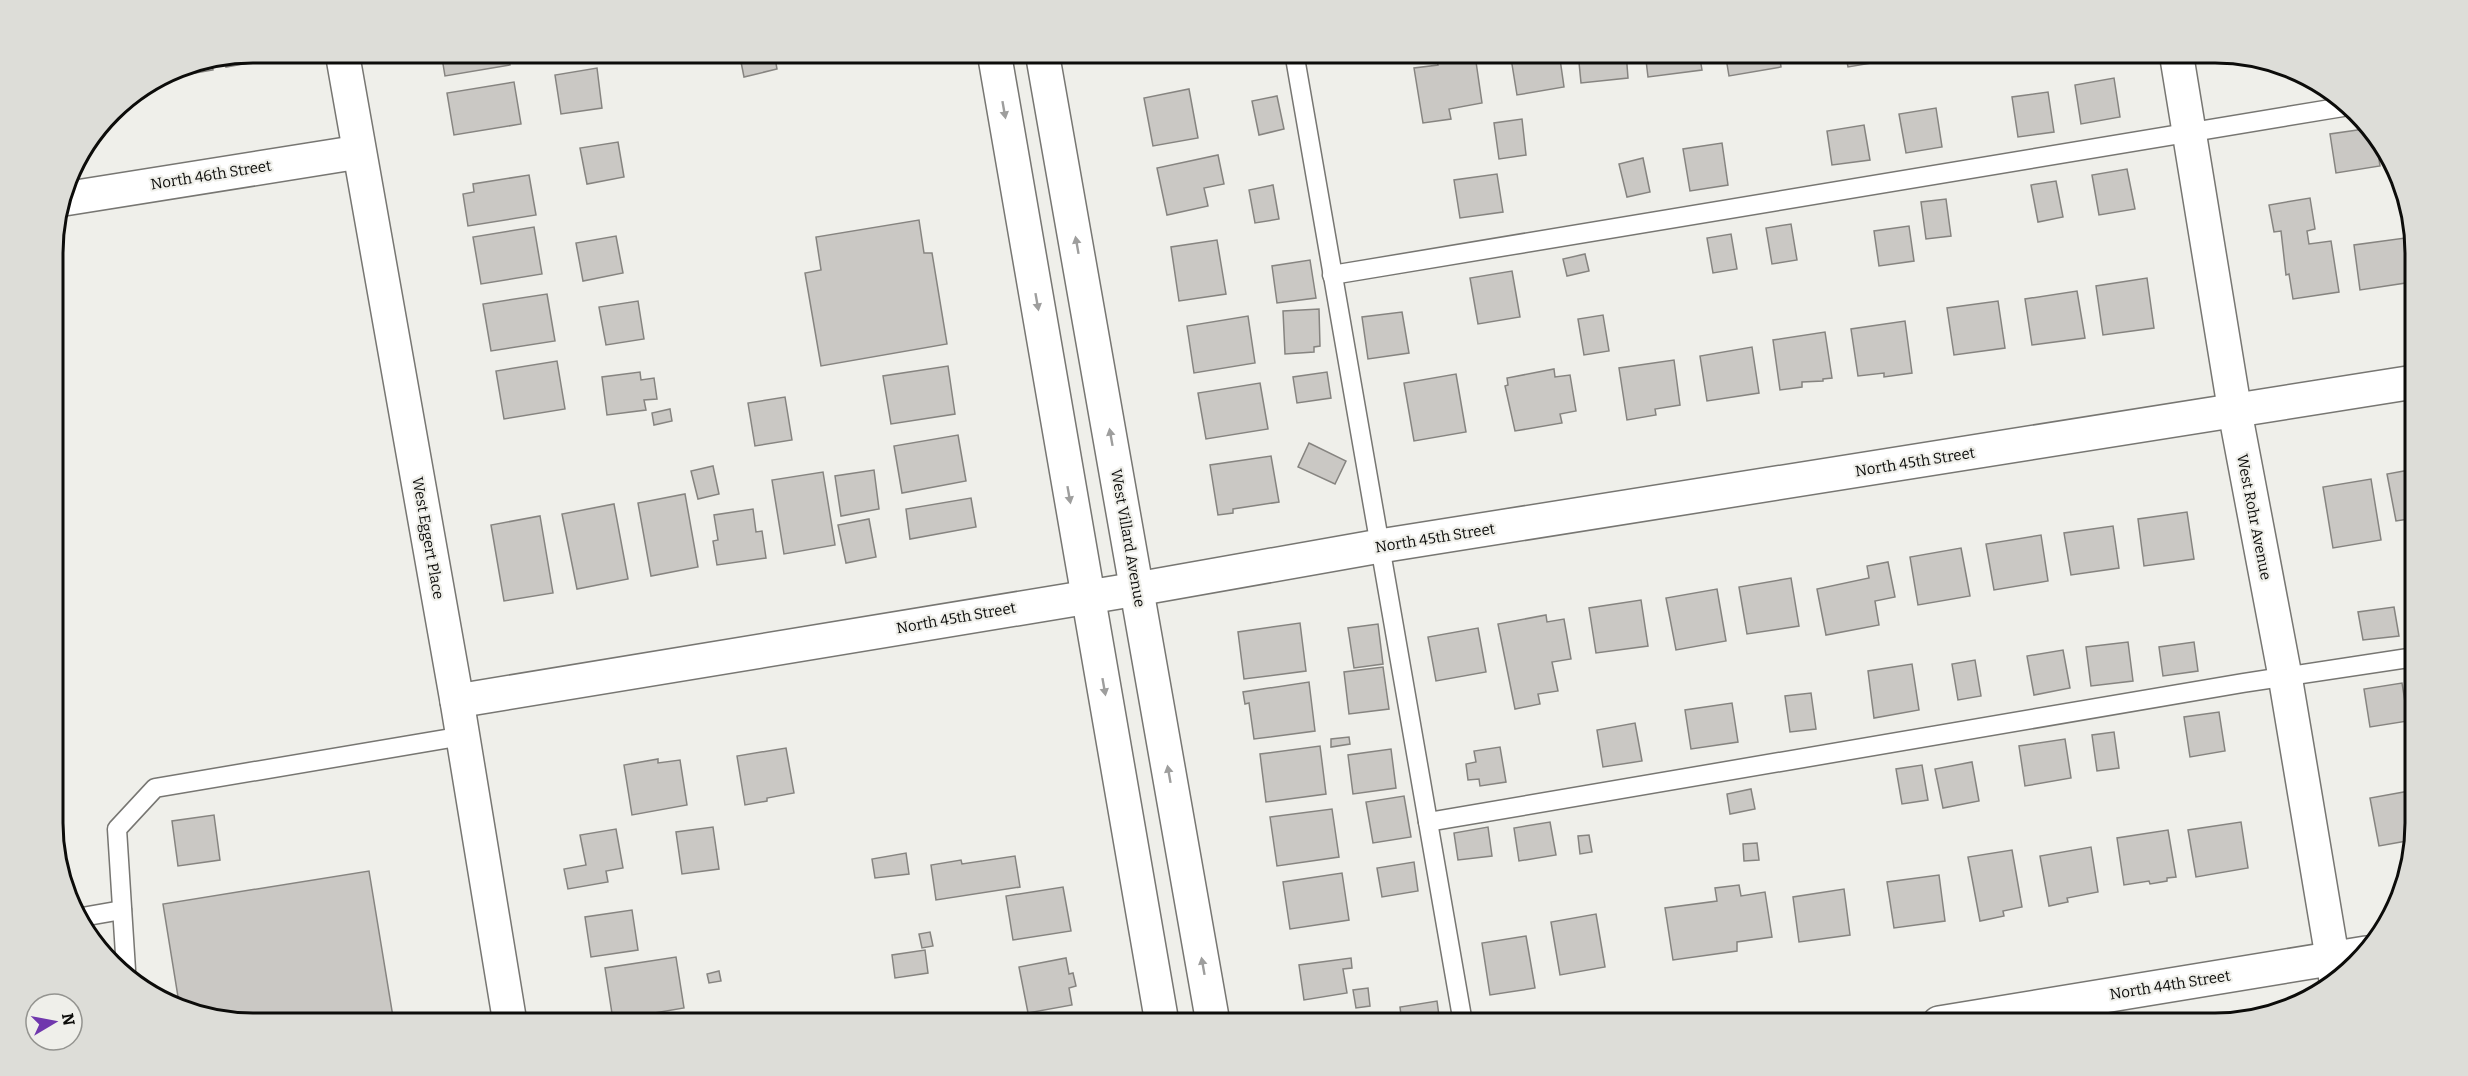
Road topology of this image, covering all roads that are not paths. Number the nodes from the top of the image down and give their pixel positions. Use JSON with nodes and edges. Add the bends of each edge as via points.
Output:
{"nodes":[{"id":1,"x":344,"y":63,"type":"edge"},
{"id":2,"x":996,"y":63,"type":"edge"},
{"id":3,"x":1044,"y":63,"type":"edge"},
{"id":4,"x":1296,"y":63,"type":"edge"},
{"id":5,"x":2178,"y":63,"type":"edge"},
{"id":6,"x":2337,"y":108,"type":"edge"},
{"id":7,"x":2189,"y":132,"type":"junction"},
{"id":8,"x":359,"y":152,"type":"junction"},
{"id":9,"x":71,"y":198,"type":"edge"},
{"id":10,"x":1332,"y":275,"type":"junction"},
{"id":11,"x":2405,"y":384,"type":"edge"},
{"id":12,"x":2235,"y":412,"type":"junction"},
{"id":13,"x":1380,"y":546,"type":"junction"},
{"id":14,"x":1137,"y":589,"type":"junction"},
{"id":15,"x":1088,"y":597,"type":"junction"},
{"id":16,"x":2405,"y":658,"type":"edge"},
{"id":17,"x":2285,"y":676,"type":"junction"},
{"id":18,"x":457,"y":700,"type":"junction"},
{"id":19,"x":463,"y":736,"type":"junction"},
{"id":20,"x":1428,"y":822,"type":"junction"},
{"id":21,"x":122,"y":910,"type":"junction"},
{"id":22,"x":87,"y":916,"type":"edge"},
{"id":23,"x":126,"y":963,"type":"edge"},
{"id":24,"x":2334,"y":969,"type":"edge"},
{"id":25,"x":508,"y":1013,"type":"edge"},
{"id":26,"x":1160,"y":1013,"type":"edge"},
{"id":27,"x":1211,"y":1013,"type":"edge"},
{"id":28,"x":1460,"y":1013,"type":"edge"},
{"id":29,"x":2012,"y":1013,"type":"edge"}],
"edges":[{"from":1,"to":8,"type":"street","name":"West Eggert Place"},
{"from":2,"to":15,"type":"street","one_way":true},
{"from":14,"to":3,"type":"street","name":"West Villard Avenue","one_way":true},
{"from":4,"to":10,"type":"lane"},
{"from":5,"to":7,"type":"street","name":"West Rohr Avenue"},
{"from":6,"to":7,"type":"lane"},
{"from":7,"to":10,"type":"lane"},
{"from":7,"to":12,"type":"street","name":"West Rohr Avenue"},
{"from":8,"to":9,"type":"street","name":"North 46th Street"},
{"from":8,"to":18,"type":"street","name":"West Eggert Place"},
{"from":10,"to":13,"type":"lane"},
{"from":11,"to":12,"type":"street","name":"North 45th Street"},
{"from":12,"to":13,"type":"street","name":"North 45th Street"},
{"from":12,"to":17,"type":"street","name":"West Rohr Avenue"},
{"from":13,"to":14,"type":"street","name":"North 45th Street"},
{"from":13,"to":20,"type":"lane"},
{"from":14,"to":15,"type":"street","name":"North 45th Street"},
{"from":27,"to":14,"type":"street","name":"West Villard Avenue","one_way":true},
{"from":15,"to":18,"type":"street","name":"North 45th Street"},
{"from":15,"to":26,"type":"street","one_way":true},
{"from":16,"to":17,"type":"lane"},
{"from":17,"to":20,"type":"lane"},
{"from":17,"to":24,"type":"street","name":"West Rohr Avenue"},
{"from":18,"to":19,"type":"street","name":"West Eggert Place"},
{"from":19,"to":21,"type":"lane","via":[[155,789],[117,829]]},
{"from":19,"to":25,"type":"street","name":"West Eggert Place"},
{"from":20,"to":28,"type":"lane"},
{"from":21,"to":22,"type":"lane"},
{"from":21,"to":23,"type":"lane"},
{"from":24,"to":29,"type":"street","name":"North 44th Street"}]}
